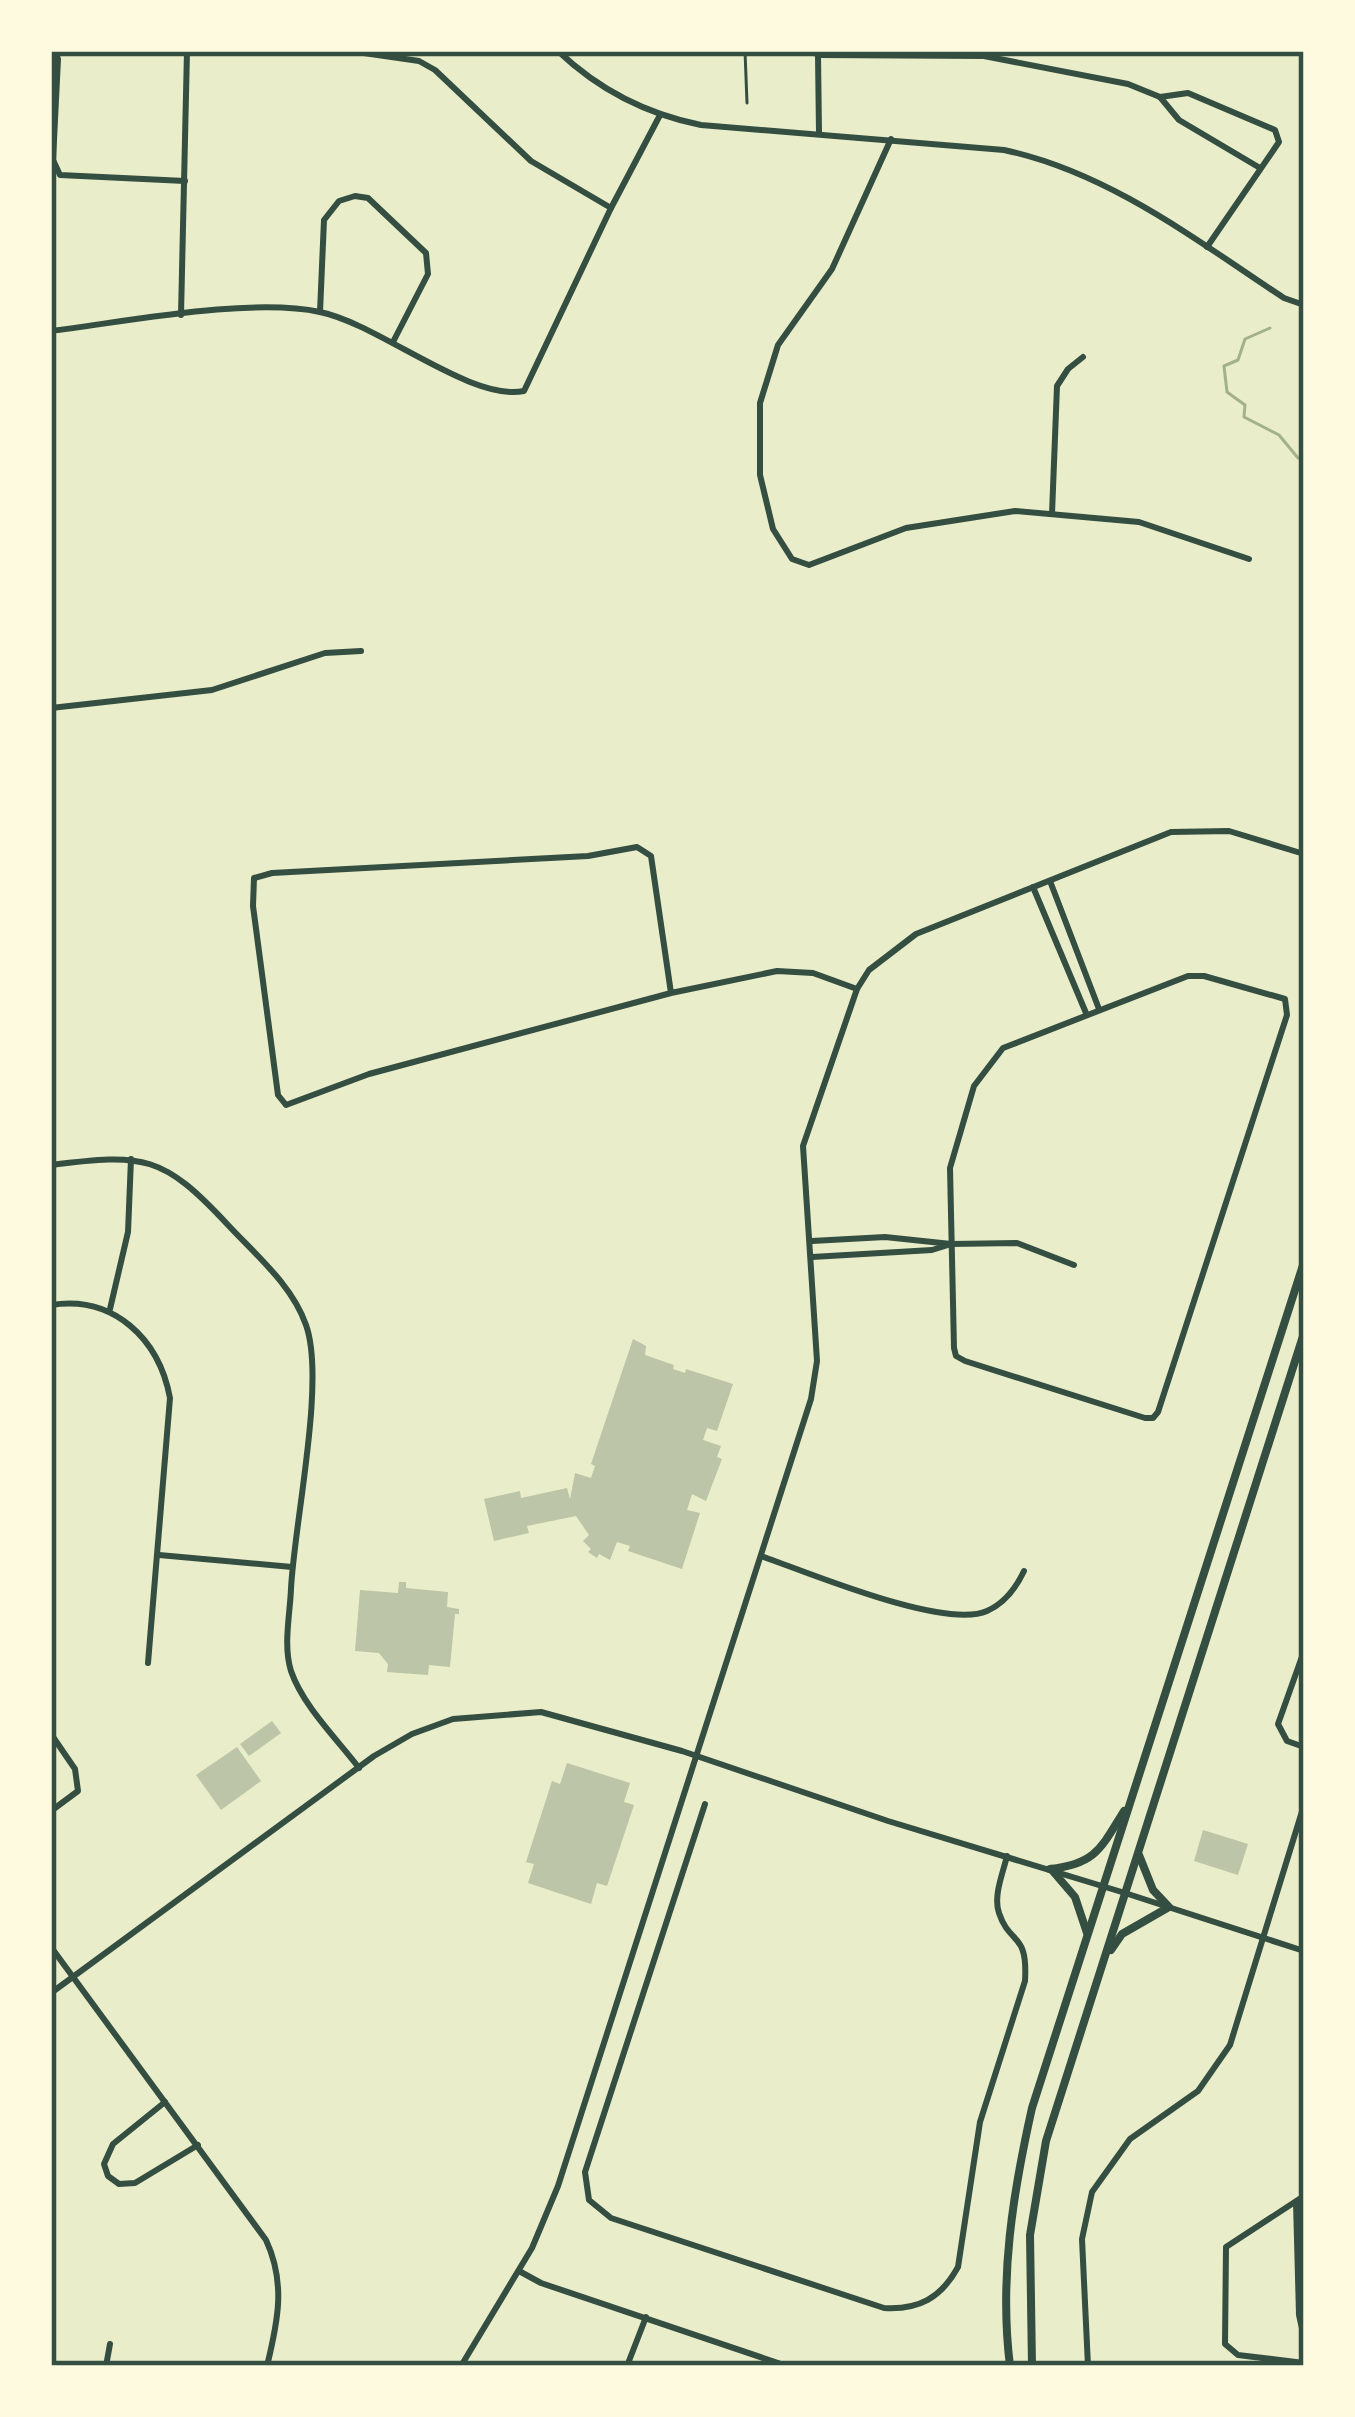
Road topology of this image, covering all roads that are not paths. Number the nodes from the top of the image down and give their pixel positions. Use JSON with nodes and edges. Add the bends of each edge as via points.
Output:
{"nodes":[{"id":1,"x":55,"y":51,"type":"edge"},
{"id":2,"x":187,"y":51,"type":"edge"},
{"id":3,"x":350,"y":51,"type":"edge"},
{"id":4,"x":558,"y":51,"type":"edge"},
{"id":5,"x":745,"y":51,"type":"edge"},
{"id":6,"x":815,"y":53,"type":"edge"},
{"id":7,"x":1160,"y":97,"type":"junction"},
{"id":8,"x":746,"y":103,"type":"dead end"},
{"id":9,"x":659,"y":117,"type":"junction"},
{"id":10,"x":819,"y":133,"type":"junction"},
{"id":11,"x":891,"y":139,"type":"junction"},
{"id":12,"x":1260,"y":168,"type":"junction"},
{"id":13,"x":185,"y":181,"type":"junction"},
{"id":14,"x":611,"y":208,"type":"junction"},
{"id":15,"x":1207,"y":247,"type":"junction"},
{"id":16,"x":1304,"y":305,"type":"edge"},
{"id":17,"x":320,"y":312,"type":"junction"},
{"id":18,"x":182,"y":315,"type":"junction"},
{"id":19,"x":51,"y":331,"type":"edge"},
{"id":20,"x":393,"y":342,"type":"junction"},
{"id":21,"x":1083,"y":357,"type":"dead end"},
{"id":22,"x":1052,"y":514,"type":"junction"},
{"id":23,"x":1249,"y":559,"type":"dead end"},
{"id":24,"x":361,"y":651,"type":"dead end"},
{"id":25,"x":51,"y":708,"type":"edge"},
{"id":26,"x":1304,"y":854,"type":"edge"},
{"id":27,"x":1050,"y":881,"type":"junction"},
{"id":28,"x":1034,"y":887,"type":"junction"},
{"id":29,"x":1076,"y":946,"type":"junction"},
{"id":30,"x":1060,"y":952,"type":"junction"},
{"id":31,"x":857,"y":989,"type":"junction"},
{"id":32,"x":671,"y":993,"type":"junction"},
{"id":33,"x":1099,"y":1009,"type":"junction"},
{"id":34,"x":1086,"y":1013,"type":"junction"},
{"id":35,"x":131,"y":1159,"type":"junction"},
{"id":36,"x":51,"y":1166,"type":"edge"},
{"id":37,"x":885,"y":1237,"type":"junction"},
{"id":38,"x":811,"y":1241,"type":"junction"},
{"id":39,"x":951,"y":1244,"type":"junction"},
{"id":40,"x":886,"y":1252,"type":"junction"},
{"id":41,"x":812,"y":1258,"type":"junction"},
{"id":42,"x":1304,"y":1262,"type":"edge"},
{"id":43,"x":1074,"y":1265,"type":"dead end"},
{"id":44,"x":51,"y":1305,"type":"edge"},
{"id":45,"x":110,"y":1310,"type":"junction"},
{"id":46,"x":1304,"y":1333,"type":"edge"},
{"id":47,"x":159,"y":1555,"type":"junction"},
{"id":48,"x":761,"y":1556,"type":"junction"},
{"id":49,"x":292,"y":1567,"type":"junction"},
{"id":50,"x":1024,"y":1571,"type":"dead end"},
{"id":51,"x":1304,"y":1651,"type":"edge"},
{"id":52,"x":148,"y":1663,"type":"dead end"},
{"id":53,"x":51,"y":1734,"type":"edge"},
{"id":54,"x":1304,"y":1747,"type":"edge"},
{"id":55,"x":696,"y":1756,"type":"junction"},
{"id":56,"x":359,"y":1768,"type":"junction"},
{"id":57,"x":705,"y":1804,"type":"dead end"},
{"id":58,"x":1129,"y":1804,"type":"junction"},
{"id":59,"x":1304,"y":1805,"type":"edge"},
{"id":60,"x":51,"y":1811,"type":"edge"},
{"id":61,"x":1138,"y":1854,"type":"junction"},
{"id":62,"x":1007,"y":1856,"type":"junction"},
{"id":63,"x":1050,"y":1869,"type":"junction"},
{"id":64,"x":1103,"y":1886,"type":"junction"},
{"id":65,"x":1125,"y":1893,"type":"junction"},
{"id":66,"x":1169,"y":1907,"type":"junction"},
{"id":67,"x":1087,"y":1935,"type":"junction"},
{"id":68,"x":1264,"y":1937,"type":"junction"},
{"id":69,"x":51,"y":1947,"type":"edge"},
{"id":70,"x":1304,"y":1951,"type":"edge"},
{"id":71,"x":1102,"y":1965,"type":"junction"},
{"id":72,"x":73,"y":1977,"type":"junction"},
{"id":73,"x":51,"y":1993,"type":"edge"},
{"id":74,"x":165,"y":2102,"type":"junction"},
{"id":75,"x":198,"y":2144,"type":"junction"},
{"id":76,"x":1304,"y":2197,"type":"edge"},
{"id":77,"x":1296,"y":2202,"type":"junction"},
{"id":78,"x":519,"y":2271,"type":"junction"},
{"id":79,"x":646,"y":2317,"type":"junction"},
{"id":80,"x":1304,"y":2337,"type":"edge"},
{"id":81,"x":110,"y":2344,"type":"dead end"},
{"id":82,"x":763,"y":2363,"type":"edge"},
{"id":83,"x":1304,"y":2363,"type":"edge"},
{"id":84,"x":106,"y":2366,"type":"edge"},
{"id":85,"x":267,"y":2366,"type":"edge"},
{"id":86,"x":461,"y":2366,"type":"edge"},
{"id":87,"x":627,"y":2366,"type":"edge"},
{"id":88,"x":787,"y":2366,"type":"edge"},
{"id":89,"x":1010,"y":2366,"type":"edge"},
{"id":90,"x":1032,"y":2366,"type":"edge"},
{"id":91,"x":1088,"y":2366,"type":"edge"}],
"edges":[{"from":1,"to":13,"type":"street","via":[[53,160],[60,175]]},
{"from":2,"to":13,"type":"street"},
{"from":3,"to":14,"type":"street","via":[[435,70],[531,161]]},
{"from":4,"to":9,"type":"street","via":[[608,91]]},
{"from":5,"to":8,"type":"lane"},
{"from":6,"to":7,"type":"street","via":[[984,56]]},
{"from":6,"to":10,"type":"street"},
{"from":7,"to":12,"type":"street","via":[[1179,119]]},
{"from":7,"to":12,"type":"street","via":[[1189,93],[1274,130],[1280,142]]},
{"from":9,"to":10,"type":"street"},
{"from":9,"to":14,"type":"street"},
{"from":10,"to":11,"type":"street"},
{"from":11,"to":15,"type":"street","via":[[1044,159]]},
{"from":11,"to":22,"type":"street","via":[[832,269],[778,345],[760,403],[760,475],[773,529],[792,559],[809,565],[906,528],[1015,511]]},
{"from":12,"to":15,"type":"street"},
{"from":13,"to":18,"type":"street"},
{"from":14,"to":20,"type":"street","via":[[524,392],[492,393]]},
{"from":15,"to":16,"type":"street"},
{"from":17,"to":18,"type":"street"},
{"from":17,"to":20,"type":"street"},
{"from":17,"to":20,"type":"street","via":[[324,220],[340,201],[368,198],[429,263]]},
{"from":18,"to":19,"type":"street"},
{"from":21,"to":22,"type":"street","via":[[1057,386]]},
{"from":22,"to":23,"type":"street","via":[[1138,522]]},
{"from":24,"to":25,"type":"street","via":[[325,653],[212,690]]},
{"from":26,"to":27,"type":"street","via":[[1229,831],[1171,832]]},
{"from":27,"to":28,"type":"street"},
{"from":27,"to":29,"type":"street"},
{"from":28,"to":30,"type":"street"},
{"from":28,"to":31,"type":"street","via":[[916,934]]},
{"from":29,"to":30,"type":"street"},
{"from":29,"to":33,"type":"street"},
{"from":30,"to":34,"type":"street"},
{"from":31,"to":32,"type":"street","via":[[794,970]]},
{"from":31,"to":38,"type":"street","via":[[803,1146]]},
{"from":32,"to":32,"type":"street","via":[[651,856],[637,847],[254,878],[278,1095],[286,1105],[369,1074]]},
{"from":33,"to":34,"type":"street"},
{"from":33,"to":39,"type":"street","via":[[1204,976],[1285,1000],[1287,1015],[1153,1418],[956,1356]]},
{"from":34,"to":39,"type":"street","via":[[1003,1048],[974,1086],[950,1168]]},
{"from":35,"to":36,"type":"street"},
{"from":35,"to":45,"type":"street","via":[[128,1232]]},
{"from":35,"to":49,"type":"street","via":[[173,1172],[200,1195],[287,1288],[307,1326],[311,1396]]},
{"from":37,"to":38,"type":"street"},
{"from":37,"to":39,"type":"street"},
{"from":37,"to":40,"type":"street"},
{"from":38,"to":41,"type":"street"},
{"from":39,"to":40,"type":"street"},
{"from":39,"to":43,"type":"street","via":[[1017,1243]]},
{"from":40,"to":41,"type":"street"},
{"from":41,"to":48,"type":"street","via":[[814,1386]]},
{"from":42,"to":58,"type":"main road"},
{"from":44,"to":45,"type":"street"},
{"from":45,"to":47,"type":"street","via":[[165,1370]]},
{"from":46,"to":61,"type":"main road"},
{"from":47,"to":49,"type":"street"},
{"from":47,"to":52,"type":"street"},
{"from":48,"to":50,"type":"street","via":[[929,1612],[968,1616],[1014,1591]]},
{"from":48,"to":55,"type":"street"},
{"from":49,"to":56,"type":"street","via":[[291,1670]]},
{"from":51,"to":54,"type":"street","via":[[1278,1724],[1280,1735]]},
{"from":53,"to":60,"type":"street","via":[[75,1768],[78,1791]]},
{"from":55,"to":56,"type":"street","via":[[541,1712],[453,1719]]},
{"from":55,"to":62,"type":"street"},
{"from":55,"to":78,"type":"street","via":[[558,2186]]},
{"from":56,"to":72,"type":"street"},
{"from":57,"to":62,"type":"street","via":[[585,2172],[589,2200],[611,2218],[884,2308],[924,2304],[958,2267],[980,2122],[1025,1982],[1020,1939],[999,1915]]},
{"from":58,"to":63,"type":"main road","via":[[1096,1855]]},
{"from":58,"to":64,"type":"main road"},
{"from":59,"to":68,"type":"street"},
{"from":61,"to":65,"type":"main road"},
{"from":61,"to":66,"type":"main road"},
{"from":62,"to":63,"type":"street"},
{"from":63,"to":64,"type":"street"},
{"from":63,"to":67,"type":"main road","via":[[1075,1897]]},
{"from":64,"to":65,"type":"street"},
{"from":64,"to":67,"type":"main road"},
{"from":65,"to":66,"type":"street"},
{"from":65,"to":71,"type":"main road"},
{"from":66,"to":68,"type":"street"},
{"from":66,"to":71,"type":"main road","via":[[1122,1934]]},
{"from":67,"to":89,"type":"main road","via":[[1012,2199]]},
{"from":68,"to":70,"type":"street"},
{"from":68,"to":91,"type":"street","via":[[1214,2073],[1130,2139],[1092,2192],[1082,2239]]},
{"from":69,"to":72,"type":"street"},
{"from":71,"to":90,"type":"main road","via":[[1046,2141],[1030,2235]]},
{"from":72,"to":73,"type":"street"},
{"from":72,"to":74,"type":"street"},
{"from":74,"to":75,"type":"street"},
{"from":74,"to":75,"type":"street","via":[[113,2144],[108,2176],[135,2183]]},
{"from":75,"to":85,"type":"street","via":[[273,2254],[280,2301]]},
{"from":76,"to":77,"type":"street"},
{"from":77,"to":80,"type":"street"},
{"from":77,"to":83,"type":"street","via":[[1226,2247],[1225,2344],[1238,2355]]},
{"from":78,"to":79,"type":"street"},
{"from":78,"to":86,"type":"street"},
{"from":79,"to":82,"type":"street"},
{"from":79,"to":87,"type":"street"},
{"from":81,"to":84,"type":"street"},
{"from":82,"to":88,"type":"street"}]}
